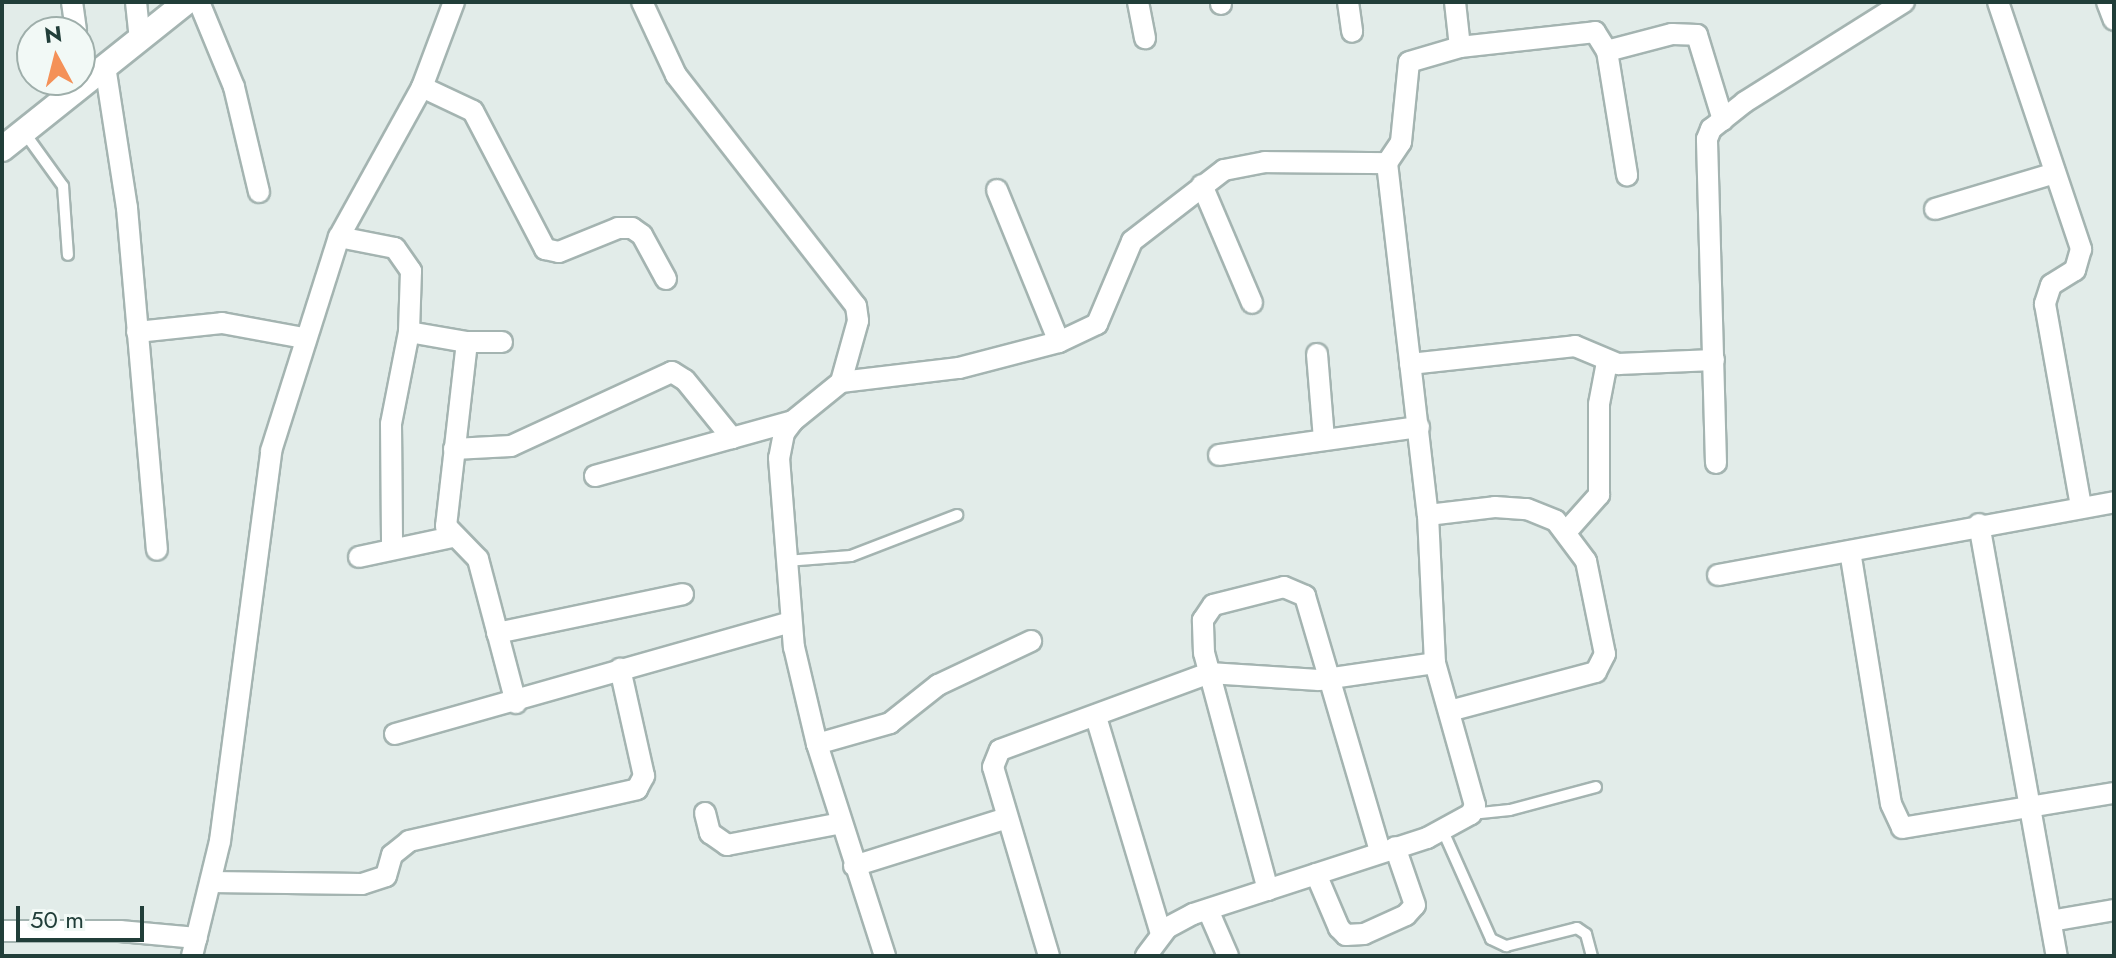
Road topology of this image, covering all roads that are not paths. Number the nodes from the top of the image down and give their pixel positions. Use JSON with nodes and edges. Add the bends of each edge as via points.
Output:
{"nodes":[{"id":1,"x":136,"y":2,"type":"edge"},
{"id":2,"x":186,"y":2,"type":"edge"},
{"id":3,"x":199,"y":2,"type":"edge"},
{"id":4,"x":454,"y":2,"type":"edge"},
{"id":5,"x":642,"y":2,"type":"edge"},
{"id":6,"x":1138,"y":2,"type":"edge"},
{"id":7,"x":1348,"y":2,"type":"edge"},
{"id":8,"x":1455,"y":2,"type":"edge"},
{"id":9,"x":1904,"y":2,"type":"edge"},
{"id":10,"x":1998,"y":2,"type":"edge"},
{"id":11,"x":2107,"y":2,"type":"edge"},
{"id":12,"x":2114,"y":20,"type":"edge"},
{"id":13,"x":1352,"y":32,"type":"dead end"},
{"id":14,"x":140,"y":38,"type":"junction"},
{"id":15,"x":1145,"y":38,"type":"dead end"},
{"id":16,"x":1460,"y":47,"type":"junction"},
{"id":17,"x":1607,"y":51,"type":"junction"},
{"id":18,"x":105,"y":66,"type":"junction"},
{"id":19,"x":96,"y":74,"type":"edge"},
{"id":20,"x":422,"y":87,"type":"junction"},
{"id":21,"x":69,"y":96,"type":"edge"},
{"id":22,"x":1723,"y":120,"type":"junction"},
{"id":23,"x":24,"y":132,"type":"junction"},
{"id":24,"x":2,"y":149,"type":"edge"},
{"id":25,"x":1387,"y":163,"type":"junction"},
{"id":26,"x":2055,"y":173,"type":"junction"},
{"id":27,"x":1627,"y":175,"type":"dead end"},
{"id":28,"x":1202,"y":185,"type":"junction"},
{"id":29,"x":997,"y":190,"type":"dead end"},
{"id":30,"x":259,"y":192,"type":"dead end"},
{"id":31,"x":1935,"y":209,"type":"dead end"},
{"id":32,"x":339,"y":237,"type":"junction"},
{"id":33,"x":68,"y":255,"type":"dead end"},
{"id":34,"x":666,"y":279,"type":"dead end"},
{"id":35,"x":1252,"y":303,"type":"dead end"},
{"id":36,"x":137,"y":332,"type":"junction"},
{"id":37,"x":409,"y":332,"type":"junction"},
{"id":38,"x":304,"y":338,"type":"junction"},
{"id":39,"x":467,"y":342,"type":"junction"},
{"id":40,"x":502,"y":342,"type":"dead end"},
{"id":41,"x":1059,"y":342,"type":"junction"},
{"id":42,"x":1317,"y":354,"type":"dead end"},
{"id":43,"x":1714,"y":360,"type":"junction"},
{"id":44,"x":1607,"y":362,"type":"junction"},
{"id":45,"x":1410,"y":364,"type":"junction"},
{"id":46,"x":841,"y":382,"type":"junction"},
{"id":47,"x":793,"y":421,"type":"junction"},
{"id":48,"x":1419,"y":427,"type":"junction"},
{"id":49,"x":732,"y":438,"type":"junction"},
{"id":50,"x":1324,"y":440,"type":"junction"},
{"id":51,"x":454,"y":449,"type":"junction"},
{"id":52,"x":1219,"y":455,"type":"dead end"},
{"id":53,"x":1716,"y":463,"type":"dead end"},
{"id":54,"x":595,"y":476,"type":"dead end"},
{"id":55,"x":2113,"y":506,"type":"edge"},
{"id":56,"x":2081,"y":507,"type":"junction"},
{"id":57,"x":957,"y":515,"type":"dead end"},
{"id":58,"x":1428,"y":515,"type":"junction"},
{"id":59,"x":1979,"y":524,"type":"junction"},
{"id":60,"x":1566,"y":532,"type":"junction"},
{"id":61,"x":452,"y":537,"type":"junction"},
{"id":62,"x":392,"y":547,"type":"junction"},
{"id":63,"x":157,"y":550,"type":"dead end"},
{"id":64,"x":1850,"y":551,"type":"junction"},
{"id":65,"x":359,"y":557,"type":"dead end"},
{"id":66,"x":786,"y":561,"type":"junction"},
{"id":67,"x":1718,"y":575,"type":"dead end"},
{"id":68,"x":683,"y":594,"type":"dead end"},
{"id":69,"x":790,"y":622,"type":"junction"},
{"id":70,"x":497,"y":633,"type":"junction"},
{"id":71,"x":1031,"y":641,"type":"dead end"},
{"id":72,"x":1435,"y":663,"type":"junction"},
{"id":73,"x":620,"y":669,"type":"junction"},
{"id":74,"x":1209,"y":673,"type":"junction"},
{"id":75,"x":1330,"y":679,"type":"junction"},
{"id":76,"x":516,"y":703,"type":"junction"},
{"id":77,"x":1449,"y":711,"type":"junction"},
{"id":78,"x":1096,"y":717,"type":"junction"},
{"id":79,"x":395,"y":734,"type":"dead end"},
{"id":80,"x":817,"y":744,"type":"junction"},
{"id":81,"x":1596,"y":787,"type":"dead end"},
{"id":82,"x":2114,"y":793,"type":"edge"},
{"id":83,"x":2030,"y":809,"type":"junction"},
{"id":84,"x":705,"y":813,"type":"dead end"},
{"id":85,"x":1471,"y":814,"type":"junction"},
{"id":86,"x":1007,"y":818,"type":"junction"},
{"id":87,"x":841,"y":823,"type":"junction"},
{"id":88,"x":1443,"y":831,"type":"junction"},
{"id":89,"x":1388,"y":849,"type":"junction"},
{"id":90,"x":854,"y":866,"type":"junction"},
{"id":91,"x":1316,"y":874,"type":"junction"},
{"id":92,"x":211,"y":882,"type":"junction"},
{"id":93,"x":1268,"y":890,"type":"junction"},
{"id":94,"x":1208,"y":910,"type":"junction"},
{"id":95,"x":2114,"y":910,"type":"edge"},
{"id":96,"x":2051,"y":921,"type":"junction"},
{"id":97,"x":2,"y":931,"type":"edge"},
{"id":98,"x":1161,"y":934,"type":"junction"},
{"id":99,"x":195,"y":947,"type":"edge"},
{"id":100,"x":885,"y":956,"type":"edge"},
{"id":101,"x":1049,"y":956,"type":"edge"},
{"id":102,"x":1146,"y":956,"type":"edge"},
{"id":103,"x":1228,"y":956,"type":"edge"},
{"id":104,"x":1592,"y":956,"type":"edge"},
{"id":105,"x":2057,"y":956,"type":"edge"}],
"edges":[{"from":1,"to":14,"type":"street"},
{"from":2,"to":14,"type":"street"},
{"from":3,"to":30,"type":"street","via":[[234,87]]},
{"from":4,"to":20,"type":"street"},
{"from":5,"to":46,"type":"street","via":[[676,75],[856,306],[858,321]]},
{"from":6,"to":15,"type":"street"},
{"from":7,"to":13,"type":"street"},
{"from":8,"to":16,"type":"street"},
{"from":9,"to":22,"type":"street"},
{"from":10,"to":26,"type":"street"},
{"from":11,"to":12,"type":"street"},
{"from":14,"to":18,"type":"street"},
{"from":16,"to":17,"type":"street","via":[[1588,30],[1602,39]]},
{"from":16,"to":25,"type":"street","via":[[1409,62],[1401,142]]},
{"from":17,"to":22,"type":"street","via":[[1672,34],[1697,35]]},
{"from":17,"to":27,"type":"street"},
{"from":18,"to":19,"type":"street"},
{"from":18,"to":36,"type":"street","via":[[127,208]]},
{"from":20,"to":32,"type":"street"},
{"from":20,"to":34,"type":"street","via":[[473,111],[545,249],[559,252],[618,228],[632,228],[642,235]]},
{"from":21,"to":23,"type":"street"},
{"from":22,"to":43,"type":"street","via":[[1707,139]]},
{"from":23,"to":24,"type":"street"},
{"from":23,"to":33,"type":"lane","via":[[63,186]]},
{"from":25,"to":28,"type":"street","via":[[1245,165],[1224,170]]},
{"from":25,"to":45,"type":"street"},
{"from":26,"to":31,"type":"street"},
{"from":26,"to":56,"type":"street","via":[[2081,249],[2075,270],[2051,285],[2045,304]]},
{"from":28,"to":35,"type":"street"},
{"from":28,"to":41,"type":"street","via":[[1132,241],[1097,324]]},
{"from":29,"to":41,"type":"street"},
{"from":32,"to":37,"type":"street","via":[[381,243],[405,258],[411,271]]},
{"from":32,"to":38,"type":"street"},
{"from":36,"to":38,"type":"street","via":[[222,323]]},
{"from":36,"to":63,"type":"street"},
{"from":37,"to":39,"type":"street"},
{"from":37,"to":62,"type":"street","via":[[391,424]]},
{"from":38,"to":92,"type":"street","via":[[271,451],[249,646]]},
{"from":39,"to":40,"type":"street"},
{"from":39,"to":51,"type":"street"},
{"from":41,"to":46,"type":"street","via":[[959,368]]},
{"from":42,"to":50,"type":"street"},
{"from":43,"to":44,"type":"street"},
{"from":43,"to":53,"type":"street"},
{"from":44,"to":45,"type":"street","via":[[1575,346]]},
{"from":44,"to":60,"type":"street","via":[[1599,404],[1599,495]]},
{"from":45,"to":48,"type":"street"},
{"from":46,"to":47,"type":"street"},
{"from":47,"to":49,"type":"street"},
{"from":47,"to":66,"type":"street","via":[[784,433],[779,458]]},
{"from":48,"to":50,"type":"street"},
{"from":48,"to":58,"type":"street"},
{"from":49,"to":51,"type":"street","via":[[685,380],[672,372],[511,446]]},
{"from":49,"to":54,"type":"street"},
{"from":50,"to":52,"type":"street"},
{"from":51,"to":61,"type":"street","via":[[445,517]]},
{"from":55,"to":56,"type":"street"},
{"from":56,"to":59,"type":"street"},
{"from":57,"to":66,"type":"lane","via":[[877,549]]},
{"from":58,"to":60,"type":"street","via":[[1527,509],[1542,513]]},
{"from":58,"to":72,"type":"street"},
{"from":59,"to":64,"type":"street"},
{"from":59,"to":83,"type":"street"},
{"from":60,"to":77,"type":"street","via":[[1586,561],[1605,654],[1603,667]]},
{"from":61,"to":62,"type":"street"},
{"from":61,"to":70,"type":"street","via":[[478,559]]},
{"from":62,"to":65,"type":"street"},
{"from":64,"to":67,"type":"street"},
{"from":64,"to":83,"type":"street","via":[[1894,820],[1910,830]]},
{"from":66,"to":69,"type":"street"},
{"from":68,"to":70,"type":"street"},
{"from":69,"to":73,"type":"street"},
{"from":69,"to":80,"type":"street"},
{"from":70,"to":76,"type":"street"},
{"from":71,"to":80,"type":"street","via":[[938,685],[890,723]]},
{"from":72,"to":75,"type":"street"},
{"from":72,"to":77,"type":"street"},
{"from":73,"to":76,"type":"street"},
{"from":73,"to":92,"type":"street","via":[[644,776],[637,789],[409,841],[392,855],[386,876],[362,884]]},
{"from":74,"to":75,"type":"street"},
{"from":74,"to":75,"type":"street","via":[[1205,612],[1213,605],[1284,587],[1305,596]]},
{"from":74,"to":78,"type":"street"},
{"from":74,"to":93,"type":"street"},
{"from":75,"to":89,"type":"street"},
{"from":76,"to":79,"type":"street"},
{"from":77,"to":85,"type":"street","via":[[1474,794]]},
{"from":78,"to":86,"type":"street","via":[[996,754],[993,767]]},
{"from":78,"to":98,"type":"street"},
{"from":80,"to":87,"type":"street"},
{"from":81,"to":85,"type":"lane","via":[[1510,810]]},
{"from":82,"to":83,"type":"street"},
{"from":83,"to":96,"type":"street"},
{"from":84,"to":87,"type":"street","via":[[714,839],[727,845]]},
{"from":85,"to":88,"type":"street"},
{"from":86,"to":90,"type":"street"},
{"from":86,"to":101,"type":"street"},
{"from":87,"to":90,"type":"street"},
{"from":88,"to":89,"type":"street"},
{"from":88,"to":104,"type":"lane","via":[[1491,939],[1506,946],[1577,928],[1586,934]]},
{"from":89,"to":91,"type":"street"},
{"from":89,"to":91,"type":"street","via":[[1415,905],[1406,915],[1364,934],[1346,935],[1339,928]]},
{"from":90,"to":100,"type":"street"},
{"from":91,"to":93,"type":"street"},
{"from":92,"to":99,"type":"street"},
{"from":93,"to":94,"type":"street"},
{"from":94,"to":98,"type":"street"},
{"from":94,"to":103,"type":"street"},
{"from":95,"to":96,"type":"street"},
{"from":96,"to":105,"type":"street"},
{"from":97,"to":99,"type":"street","via":[[120,931]]},
{"from":98,"to":102,"type":"street"}]}
